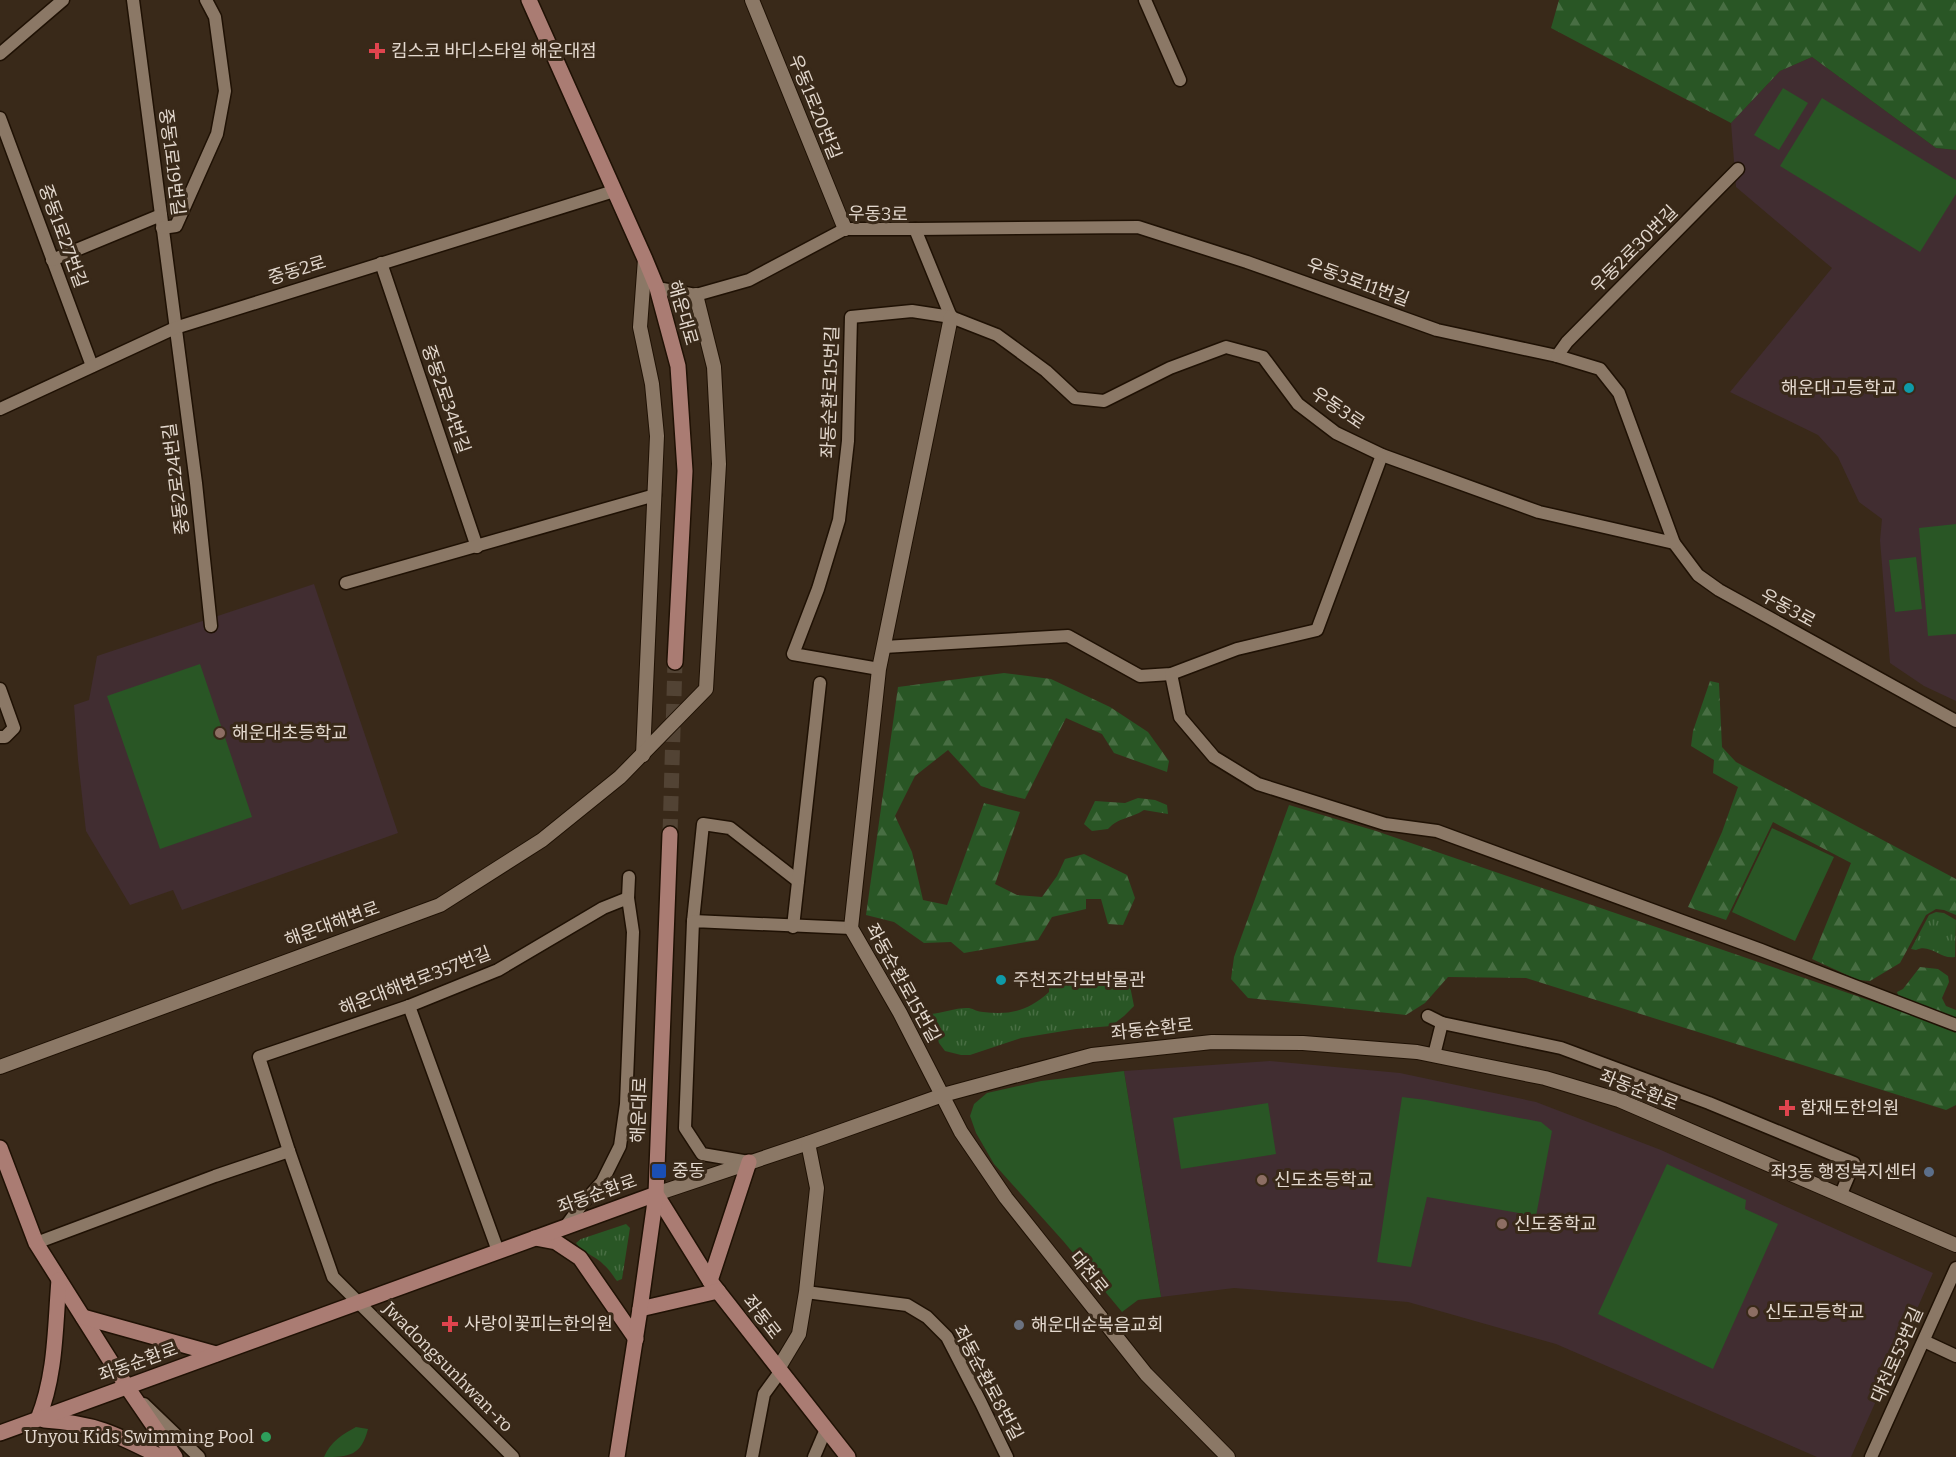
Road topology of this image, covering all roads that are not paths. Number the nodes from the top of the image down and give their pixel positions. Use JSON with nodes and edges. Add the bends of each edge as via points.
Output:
{"nodes":[{"id":1,"x":63,"y":0,"type":"edge"},
{"id":2,"x":133,"y":0,"type":"edge"},
{"id":3,"x":206,"y":0,"type":"edge"},
{"id":4,"x":529,"y":0,"type":"edge"},
{"id":5,"x":752,"y":0,"type":"edge"},
{"id":6,"x":1145,"y":0,"type":"edge"},
{"id":7,"x":2,"y":51,"type":"edge"},
{"id":8,"x":1180,"y":80,"type":"dead end"},
{"id":9,"x":0,"y":118,"type":"edge"},
{"id":10,"x":1738,"y":169,"type":"dead end"},
{"id":11,"x":614,"y":191,"type":"junction"},
{"id":12,"x":161,"y":215,"type":"junction"},
{"id":13,"x":162,"y":228,"type":"junction"},
{"id":14,"x":845,"y":229,"type":"junction"},
{"id":15,"x":915,"y":229,"type":"junction"},
{"id":16,"x":645,"y":258,"type":"junction"},
{"id":17,"x":52,"y":260,"type":"junction"},
{"id":18,"x":381,"y":263,"type":"junction"},
{"id":19,"x":657,"y":288,"type":"junction"},
{"id":20,"x":696,"y":295,"type":"junction"},
{"id":21,"x":951,"y":317,"type":"junction"},
{"id":22,"x":175,"y":328,"type":"junction"},
{"id":23,"x":1557,"y":356,"type":"junction"},
{"id":24,"x":92,"y":366,"type":"junction"},
{"id":25,"x":0,"y":409,"type":"edge"},
{"id":26,"x":1382,"y":455,"type":"junction"},
{"id":27,"x":655,"y":495,"type":"junction"},
{"id":28,"x":1674,"y":543,"type":"junction"},
{"id":29,"x":477,"y":547,"type":"junction"},
{"id":30,"x":346,"y":584,"type":"dead end"},
{"id":31,"x":212,"y":626,"type":"dead end"},
{"id":32,"x":884,"y":647,"type":"junction"},
{"id":33,"x":675,"y":662,"type":"tunnel mouth"},
{"id":34,"x":879,"y":669,"type":"junction"},
{"id":35,"x":1171,"y":674,"type":"junction"},
{"id":36,"x":819,"y":683,"type":"dead end"},
{"id":37,"x":0,"y":689,"type":"edge"},
{"id":38,"x":1956,"y":721,"type":"edge"},
{"id":39,"x":0,"y":737,"type":"edge"},
{"id":40,"x":643,"y":755,"type":"junction"},
{"id":41,"x":670,"y":834,"type":"tunnel mouth"},
{"id":42,"x":629,"y":877,"type":"dead end"},
{"id":43,"x":798,"y":881,"type":"junction"},
{"id":44,"x":628,"y":898,"type":"junction"},
{"id":45,"x":693,"y":921,"type":"junction"},
{"id":46,"x":793,"y":927,"type":"junction"},
{"id":47,"x":850,"y":928,"type":"junction"},
{"id":48,"x":409,"y":1006,"type":"junction"},
{"id":49,"x":1428,"y":1016,"type":"dead end"},
{"id":50,"x":1442,"y":1023,"type":"junction"},
{"id":51,"x":1956,"y":1025,"type":"edge"},
{"id":52,"x":1434,"y":1055,"type":"junction"},
{"id":53,"x":0,"y":1067,"type":"edge"},
{"id":54,"x":943,"y":1095,"type":"junction"},
{"id":55,"x":808,"y":1143,"type":"junction"},
{"id":56,"x":0,"y":1151,"type":"edge"},
{"id":57,"x":289,"y":1151,"type":"junction"},
{"id":58,"x":748,"y":1162,"type":"junction"},
{"id":59,"x":656,"y":1194,"type":"junction"},
{"id":60,"x":1841,"y":1194,"type":"junction"},
{"id":61,"x":566,"y":1226,"type":"junction"},
{"id":62,"x":535,"y":1238,"type":"junction"},
{"id":63,"x":36,"y":1243,"type":"junction"},
{"id":64,"x":1956,"y":1245,"type":"edge"},
{"id":65,"x":498,"y":1251,"type":"junction"},
{"id":66,"x":1956,"y":1268,"type":"edge"},
{"id":67,"x":59,"y":1280,"type":"junction"},
{"id":68,"x":714,"y":1286,"type":"junction"},
{"id":69,"x":806,"y":1292,"type":"junction"},
{"id":70,"x":357,"y":1303,"type":"junction"},
{"id":71,"x":640,"y":1308,"type":"junction"},
{"id":72,"x":82,"y":1317,"type":"junction"},
{"id":73,"x":636,"y":1339,"type":"junction"},
{"id":74,"x":1924,"y":1341,"type":"junction"},
{"id":75,"x":216,"y":1354,"type":"junction"},
{"id":76,"x":1956,"y":1356,"type":"edge"},
{"id":77,"x":779,"y":1371,"type":"junction"},
{"id":78,"x":127,"y":1387,"type":"junction"},
{"id":79,"x":38,"y":1419,"type":"junction"},
{"id":80,"x":826,"y":1429,"type":"junction"},
{"id":81,"x":0,"y":1433,"type":"edge"},
{"id":82,"x":161,"y":1457,"type":"edge"},
{"id":83,"x":175,"y":1457,"type":"edge"},
{"id":84,"x":199,"y":1457,"type":"edge"},
{"id":85,"x":513,"y":1457,"type":"edge"},
{"id":86,"x":617,"y":1457,"type":"edge"},
{"id":87,"x":752,"y":1457,"type":"edge"},
{"id":88,"x":814,"y":1457,"type":"edge"},
{"id":89,"x":848,"y":1457,"type":"edge"},
{"id":90,"x":1007,"y":1457,"type":"edge"},
{"id":91,"x":1228,"y":1457,"type":"edge"},
{"id":92,"x":1871,"y":1457,"type":"edge"}],
"edges":[{"from":1,"to":7,"type":"street"},
{"from":2,"to":12,"type":"street","name":"중동1로19번길"},
{"from":3,"to":13,"type":"street","via":[[215,17],[225,91],[217,134],[176,226]]},
{"from":4,"to":11,"type":"main road","name":"해운대로"},
{"from":5,"to":14,"type":"street","name":"우동1로20번길"},
{"from":6,"to":8,"type":"street"},
{"from":9,"to":17,"type":"street","name":"중동1로27번길"},
{"from":10,"to":23,"type":"street","name":"우동2로30번길"},
{"from":11,"to":16,"type":"main road","name":"해운대로"},
{"from":11,"to":18,"type":"street","name":"중동2로"},
{"from":12,"to":13,"type":"street","name":"중동1로19번길"},
{"from":12,"to":17,"type":"street"},
{"from":13,"to":22,"type":"street","name":"중동1로19번길"},
{"from":14,"to":15,"type":"street","name":"우동3로"},
{"from":14,"to":20,"type":"street","name":"우동3로","via":[[749,280]]},
{"from":15,"to":21,"type":"street","name":"우동3로"},
{"from":15,"to":23,"type":"street","name":"우동3로11번길","via":[[1138,227],[1437,330]]},
{"from":16,"to":19,"type":"main road","name":"해운대로"},
{"from":16,"to":27,"type":"street","via":[[640,327],[652,384],[657,436]]},
{"from":17,"to":24,"type":"street","name":"중동1로27번길"},
{"from":18,"to":22,"type":"street","name":"중동2로"},
{"from":18,"to":29,"type":"street","name":"중동2로34번길"},
{"from":19,"to":20,"type":"street","name":"우동3로"},
{"from":19,"to":33,"type":"main road","name":"해운대로","via":[[678,366],[685,471]]},
{"from":20,"to":40,"type":"street","name":"해운대해변로","via":[[714,368],[719,464],[706,689]]},
{"from":21,"to":26,"type":"street","name":"우동3로","via":[[997,335],[1075,398],[1104,400],[1170,368],[1226,347],[1263,357],[1298,404],[1336,433]]},
{"from":21,"to":32,"type":"street","name":"좌동순환로15번길"},
{"from":21,"to":34,"type":"street","name":"좌동순환로15번길","via":[[912,311],[851,317],[848,441],[839,520],[794,654]]},
{"from":22,"to":24,"type":"street","name":"중동2로"},
{"from":22,"to":31,"type":"street","name":"중동2로24번길"},
{"from":23,"to":28,"type":"street","name":"우동3로11번길","via":[[1600,369],[1619,393]]},
{"from":24,"to":25,"type":"street","name":"중동2로"},
{"from":26,"to":28,"type":"street","name":"우동3로","via":[[1539,512]]},
{"from":26,"to":35,"type":"street","via":[[1317,630],[1237,649]]},
{"from":27,"to":29,"type":"street"},
{"from":27,"to":40,"type":"street"},
{"from":28,"to":38,"type":"street","name":"우동3로","via":[[1698,575],[1719,590]]},
{"from":29,"to":30,"type":"street"},
{"from":32,"to":34,"type":"street","name":"좌동순환로15번길"},
{"from":32,"to":35,"type":"street","via":[[1068,636],[1140,676]]},
{"from":34,"to":47,"type":"street","name":"좌동순환로15번길"},
{"from":35,"to":51,"type":"street","via":[[1180,717],[1214,758],[1258,784],[1385,824],[1437,831]]},
{"from":36,"to":43,"type":"street"},
{"from":37,"to":39,"type":"street","via":[[14,728]]},
{"from":40,"to":53,"type":"street","name":"해운대해변로","via":[[542,840],[440,905]]},
{"from":41,"to":59,"type":"main road","name":"해운대로"},
{"from":42,"to":44,"type":"street"},
{"from":43,"to":45,"type":"street","via":[[730,828],[703,824]]},
{"from":43,"to":46,"type":"street"},
{"from":44,"to":48,"type":"street","name":"해운대해변로357번길","via":[[603,908],[498,970]]},
{"from":44,"to":61,"type":"street","via":[[633,932],[626,1104],[620,1146],[602,1182]]},
{"from":45,"to":46,"type":"street"},
{"from":45,"to":58,"type":"street","via":[[685,1128],[702,1154]]},
{"from":46,"to":47,"type":"street"},
{"from":47,"to":54,"type":"street","name":"좌동순환로15번길"},
{"from":48,"to":57,"type":"street","name":"해운대해변로357번길","via":[[259,1057]]},
{"from":48,"to":65,"type":"street"},
{"from":49,"to":50,"type":"street"},
{"from":50,"to":52,"type":"street"},
{"from":50,"to":60,"type":"street","via":[[1561,1048],[1854,1162]]},
{"from":52,"to":54,"type":"street","name":"좌동순환로","via":[[1304,1043],[1212,1042],[1092,1055]]},
{"from":52,"to":60,"type":"street","name":"좌동순환로","via":[[1545,1078],[1619,1100]]},
{"from":54,"to":55,"type":"street","name":"좌동순환로"},
{"from":54,"to":91,"type":"street","name":"대천로","via":[[961,1132],[1006,1198],[1146,1374]]},
{"from":55,"to":58,"type":"street","name":"좌동순환로"},
{"from":55,"to":69,"type":"street","via":[[817,1188]]},
{"from":56,"to":63,"type":"main road"},
{"from":57,"to":63,"type":"street"},
{"from":57,"to":70,"type":"street","via":[[333,1277]]},
{"from":58,"to":59,"type":"street","name":"좌동순환로"},
{"from":58,"to":68,"type":"main road"},
{"from":59,"to":61,"type":"main road","name":"좌동순환로"},
{"from":59,"to":68,"type":"main road","name":"좌동로"},
{"from":59,"to":71,"type":"main road","name":"해운대로"},
{"from":60,"to":64,"type":"street","name":"좌동순환로"},
{"from":61,"to":62,"type":"main road","name":"좌동순환로"},
{"from":62,"to":65,"type":"main road","name":"좌동순환로"},
{"from":62,"to":73,"type":"main road","via":[[556,1242],[580,1258]]},
{"from":63,"to":67,"type":"main road"},
{"from":65,"to":70,"type":"main road","name":"좌동순환로"},
{"from":66,"to":74,"type":"street","name":"대천로53번길"},
{"from":67,"to":72,"type":"main road"},
{"from":67,"to":79,"type":"main road","via":[[53,1370]]},
{"from":68,"to":71,"type":"main road"},
{"from":68,"to":77,"type":"main road","name":"좌동로"},
{"from":69,"to":77,"type":"street","via":[[799,1334]]},
{"from":69,"to":90,"type":"street","name":"좌동순환로8번길","via":[[907,1305],[927,1317],[947,1338]]},
{"from":70,"to":75,"type":"main road","name":"좌동순환로"},
{"from":70,"to":85,"type":"street","name":"Jwadongsunhwan-ro"},
{"from":71,"to":73,"type":"main road","name":"해운대로"},
{"from":72,"to":75,"type":"main road"},
{"from":72,"to":78,"type":"main road"},
{"from":73,"to":86,"type":"main road","name":"해운대로"},
{"from":74,"to":76,"type":"street"},
{"from":74,"to":92,"type":"street","name":"대천로53번길"},
{"from":75,"to":78,"type":"main road","name":"좌동순환로"},
{"from":77,"to":80,"type":"main road","name":"좌동로"},
{"from":77,"to":87,"type":"street","via":[[764,1394]]},
{"from":78,"to":79,"type":"main road","name":"좌동순환로"},
{"from":78,"to":83,"type":"main road"},
{"from":78,"to":84,"type":"street"},
{"from":79,"to":81,"type":"main road","name":"좌동순환로"},
{"from":79,"to":82,"type":"main road","via":[[94,1426]]},
{"from":80,"to":88,"type":"street"},
{"from":80,"to":89,"type":"main road","name":"좌동로"}]}
